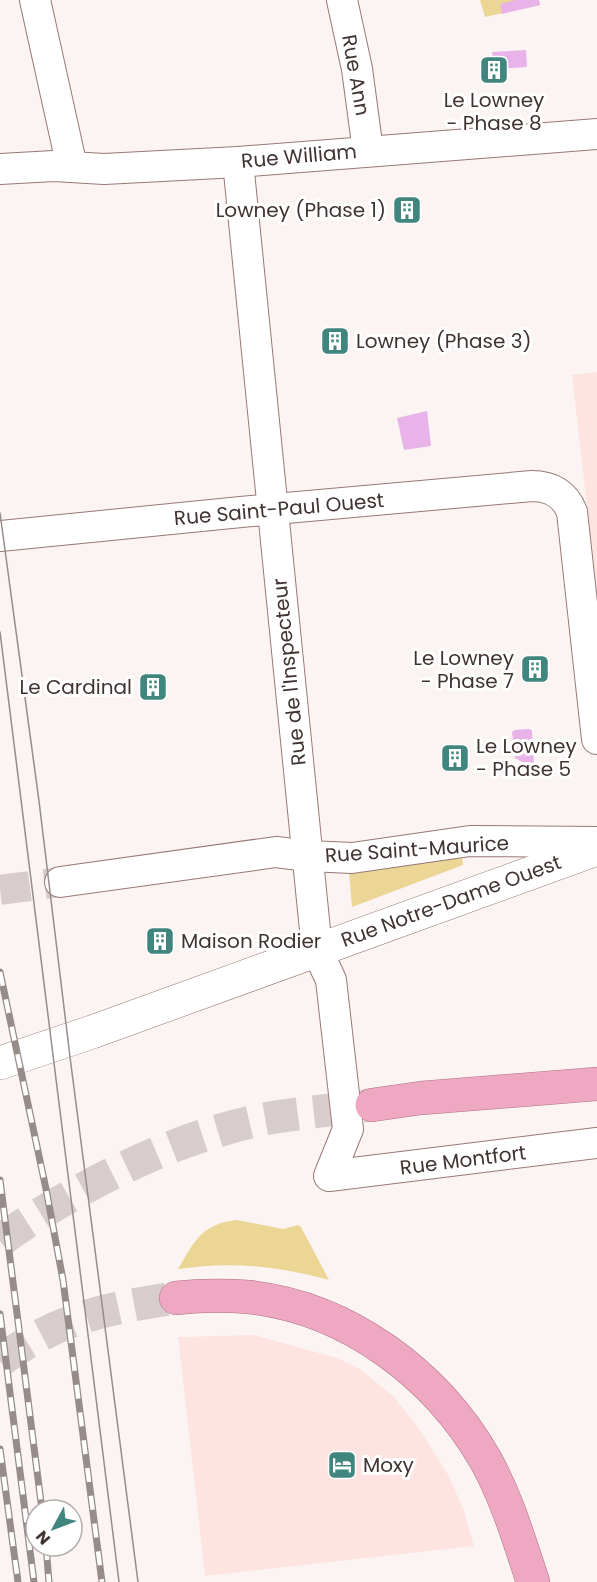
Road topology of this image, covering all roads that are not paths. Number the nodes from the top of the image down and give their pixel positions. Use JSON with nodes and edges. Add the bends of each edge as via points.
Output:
{"nodes":[{"id":1,"x":35,"y":0,"type":"edge"},
{"id":2,"x":342,"y":0,"type":"edge"},
{"id":3,"x":597,"y":134,"type":"edge"},
{"id":4,"x":368,"y":151,"type":"junction"},
{"id":5,"x":237,"y":162,"type":"junction"},
{"id":6,"x":72,"y":167,"type":"junction"},
{"id":7,"x":0,"y":169,"type":"edge"},
{"id":8,"x":272,"y":510,"type":"junction"},
{"id":9,"x":0,"y":536,"type":"edge"},
{"id":10,"x":597,"y":740,"type":"edge"},
{"id":11,"x":597,"y":842,"type":"edge"},
{"id":12,"x":597,"y":849,"type":"edge"},
{"id":13,"x":308,"y":856,"type":"junction"},
{"id":14,"x":60,"y":882,"type":"tunnel mouth"},
{"id":15,"x":317,"y":950,"type":"junction"},
{"id":16,"x":597,"y":1062,"type":"edge"},
{"id":17,"x":0,"y":1063,"type":"edge"},
{"id":18,"x":597,"y":1084,"type":"edge"},
{"id":19,"x":421,"y":1098,"type":"junction"},
{"id":20,"x":372,"y":1105,"type":"tunnel mouth"},
{"id":21,"x":597,"y":1143,"type":"edge"},
{"id":22,"x":329,"y":1176,"type":"joint"},
{"id":23,"x":176,"y":1298,"type":"tunnel mouth"},
{"id":24,"x":533,"y":1582,"type":"edge"}],
"edges":[{"from":1,"to":6,"type":"street"},
{"from":2,"to":4,"type":"street","name":"Rue Ann","via":[[357,69]]},
{"from":3,"to":4,"type":"street","name":"Rue William"},
{"from":4,"to":5,"type":"street","name":"Rue William"},
{"from":5,"to":6,"type":"street","name":"Rue William"},
{"from":5,"to":8,"type":"street","name":"Rue de l'Inspecteur"},
{"from":6,"to":7,"type":"street","name":"Rue William"},
{"from":8,"to":9,"type":"street","name":"Rue Saint-Paul Ouest"},
{"from":8,"to":10,"type":"street","name":"Rue Saint-Paul Ouest","via":[[532,486],[557,492],[572,512]]},
{"from":8,"to":13,"type":"street","name":"Rue de l'Inspecteur"},
{"from":11,"to":13,"type":"street","name":"Rue Saint-Maurice","via":[[470,841],[352,858]]},
{"from":12,"to":15,"type":"main road","name":"Rue Notre-Dame Ouest"},
{"from":13,"to":14,"type":"street","name":"Rue Saint-Maurice","via":[[276,852]]},
{"from":13,"to":15,"type":"street","name":"Rue de l'Inspecteur"},
{"from":15,"to":17,"type":"main road","name":"Rue Notre-Dame Ouest"},
{"from":15,"to":22,"type":"street","name":"Rue de l'Inspecteur","via":[[331,980],[348,1129]]},
{"from":16,"to":19,"type":"highway"},
{"from":18,"to":19,"type":"highway"},
{"from":19,"to":20,"type":"highway"},
{"from":21,"to":22,"type":"street","name":"Rue Montfort"},
{"from":23,"to":24,"type":"highway","via":[[234,1296],[294,1306],[346,1327],[397,1359],[440,1397],[476,1444],[507,1506]]}]}
